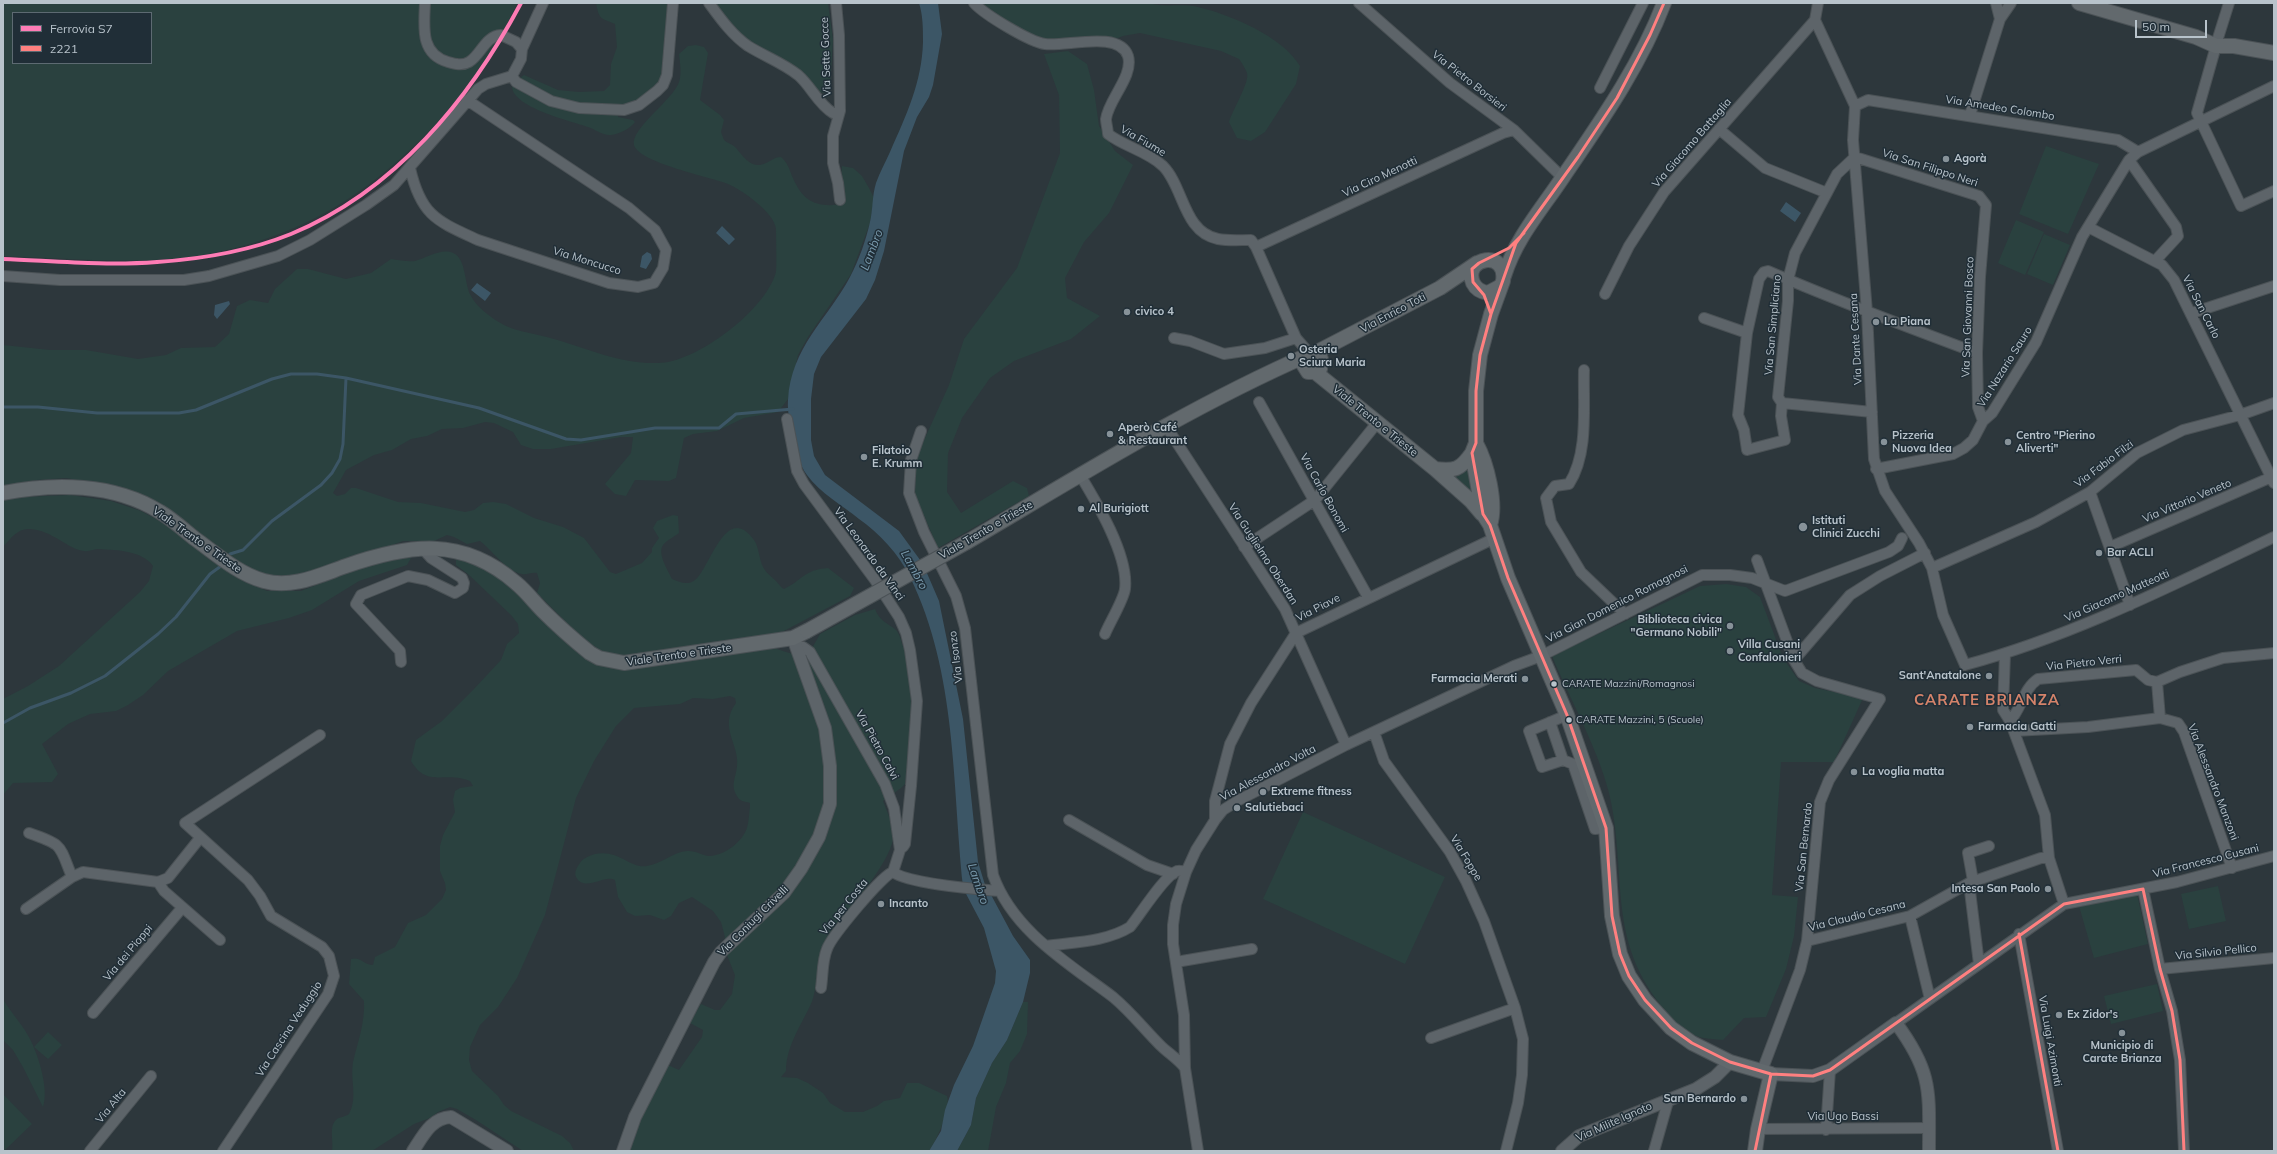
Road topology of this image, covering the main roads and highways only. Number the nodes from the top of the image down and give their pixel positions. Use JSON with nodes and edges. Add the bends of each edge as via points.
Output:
{"nodes":[{"id":1,"x":1664,"y":3,"type":"edge"},
{"id":2,"x":2079,"y":3,"type":"edge"},
{"id":3,"x":2274,"y":53,"type":"edge"},
{"id":4,"x":1516,"y":243,"type":"junction"},
{"id":5,"x":1483,"y":261,"type":"junction"},
{"id":6,"x":1503,"y":281,"type":"junction"},
{"id":7,"x":1440,"y":288,"type":"junction"},
{"id":8,"x":1480,"y":291,"type":"junction"},
{"id":9,"x":1491,"y":314,"type":"junction"},
{"id":10,"x":1314,"y":362,"type":"junction"},
{"id":11,"x":1274,"y":370,"type":"joint"},
{"id":12,"x":1474,"y":448,"type":"junction"},
{"id":13,"x":1434,"y":469,"type":"junction"},
{"id":14,"x":3,"y":493,"type":"edge"},
{"id":15,"x":1489,"y":526,"type":"junction"},
{"id":16,"x":1755,"y":1151,"type":"edge"}],
"edges":[{"from":1,"to":4,"type":"main road","via":[[1646,46],[1630,75],[1563,178]]},
{"from":2,"to":3,"type":"main road","via":[[2196,37]]},
{"from":4,"to":5,"type":"main road","name":"Via Enrico Toti"},
{"from":4,"to":6,"type":"main road","name":"Viale Trento e Trieste"},
{"from":5,"to":6,"type":"main road","via":[[1492,260],[1501,266]]},
{"from":5,"to":7,"type":"main road","name":"Via Enrico Toti"},
{"from":5,"to":8,"type":"main road","via":[[1471,276]]},
{"from":6,"to":8,"type":"main road","via":[[1493,292]]},
{"from":6,"to":9,"type":"main road","name":"Viale Trento e Trieste"},
{"from":7,"to":8,"type":"main road","name":"Via Enrico Toti","via":[[1466,286]]},
{"from":7,"to":10,"type":"main road","name":"Via Enrico Toti","via":[[1346,338]]},
{"from":8,"to":9,"type":"main road"},
{"from":9,"to":12,"type":"main road","name":"Viale Trento e Trieste","via":[[1480,355]]},
{"from":10,"to":11,"type":"main road","name":"Via Enrico Toti"},
{"from":10,"to":13,"type":"main road","name":"Viale Trento e Trieste","via":[[1332,386]]},
{"from":11,"to":14,"type":"main road","name":"Viale Trento e Trieste","bridge":true,"via":[[1247,381],[1166,426],[967,542],[807,631],[795,642],[653,660],[624,662],[608,660],[590,653],[517,583],[496,566],[468,553],[421,547],[379,554],[304,581],[273,584],[250,576],[160,512],[132,499],[109,492],[60,486],[32,487]]},
{"from":12,"to":13,"type":"main road","via":[[1461,467],[1455,470]]},
{"from":12,"to":15,"type":"main road","name":"Viale Trento e Trieste"},
{"from":13,"to":15,"type":"main road","name":"Viale Trento e Trieste","via":[[1471,501]]},
{"from":15,"to":16,"type":"main road","name":"Viale Trento e Trieste","via":[[1508,578],[1567,715],[1606,828],[1612,916],[1620,954],[1629,976],[1645,1000],[1671,1028],[1692,1043],[1730,1062],[1767,1073]]}]}
